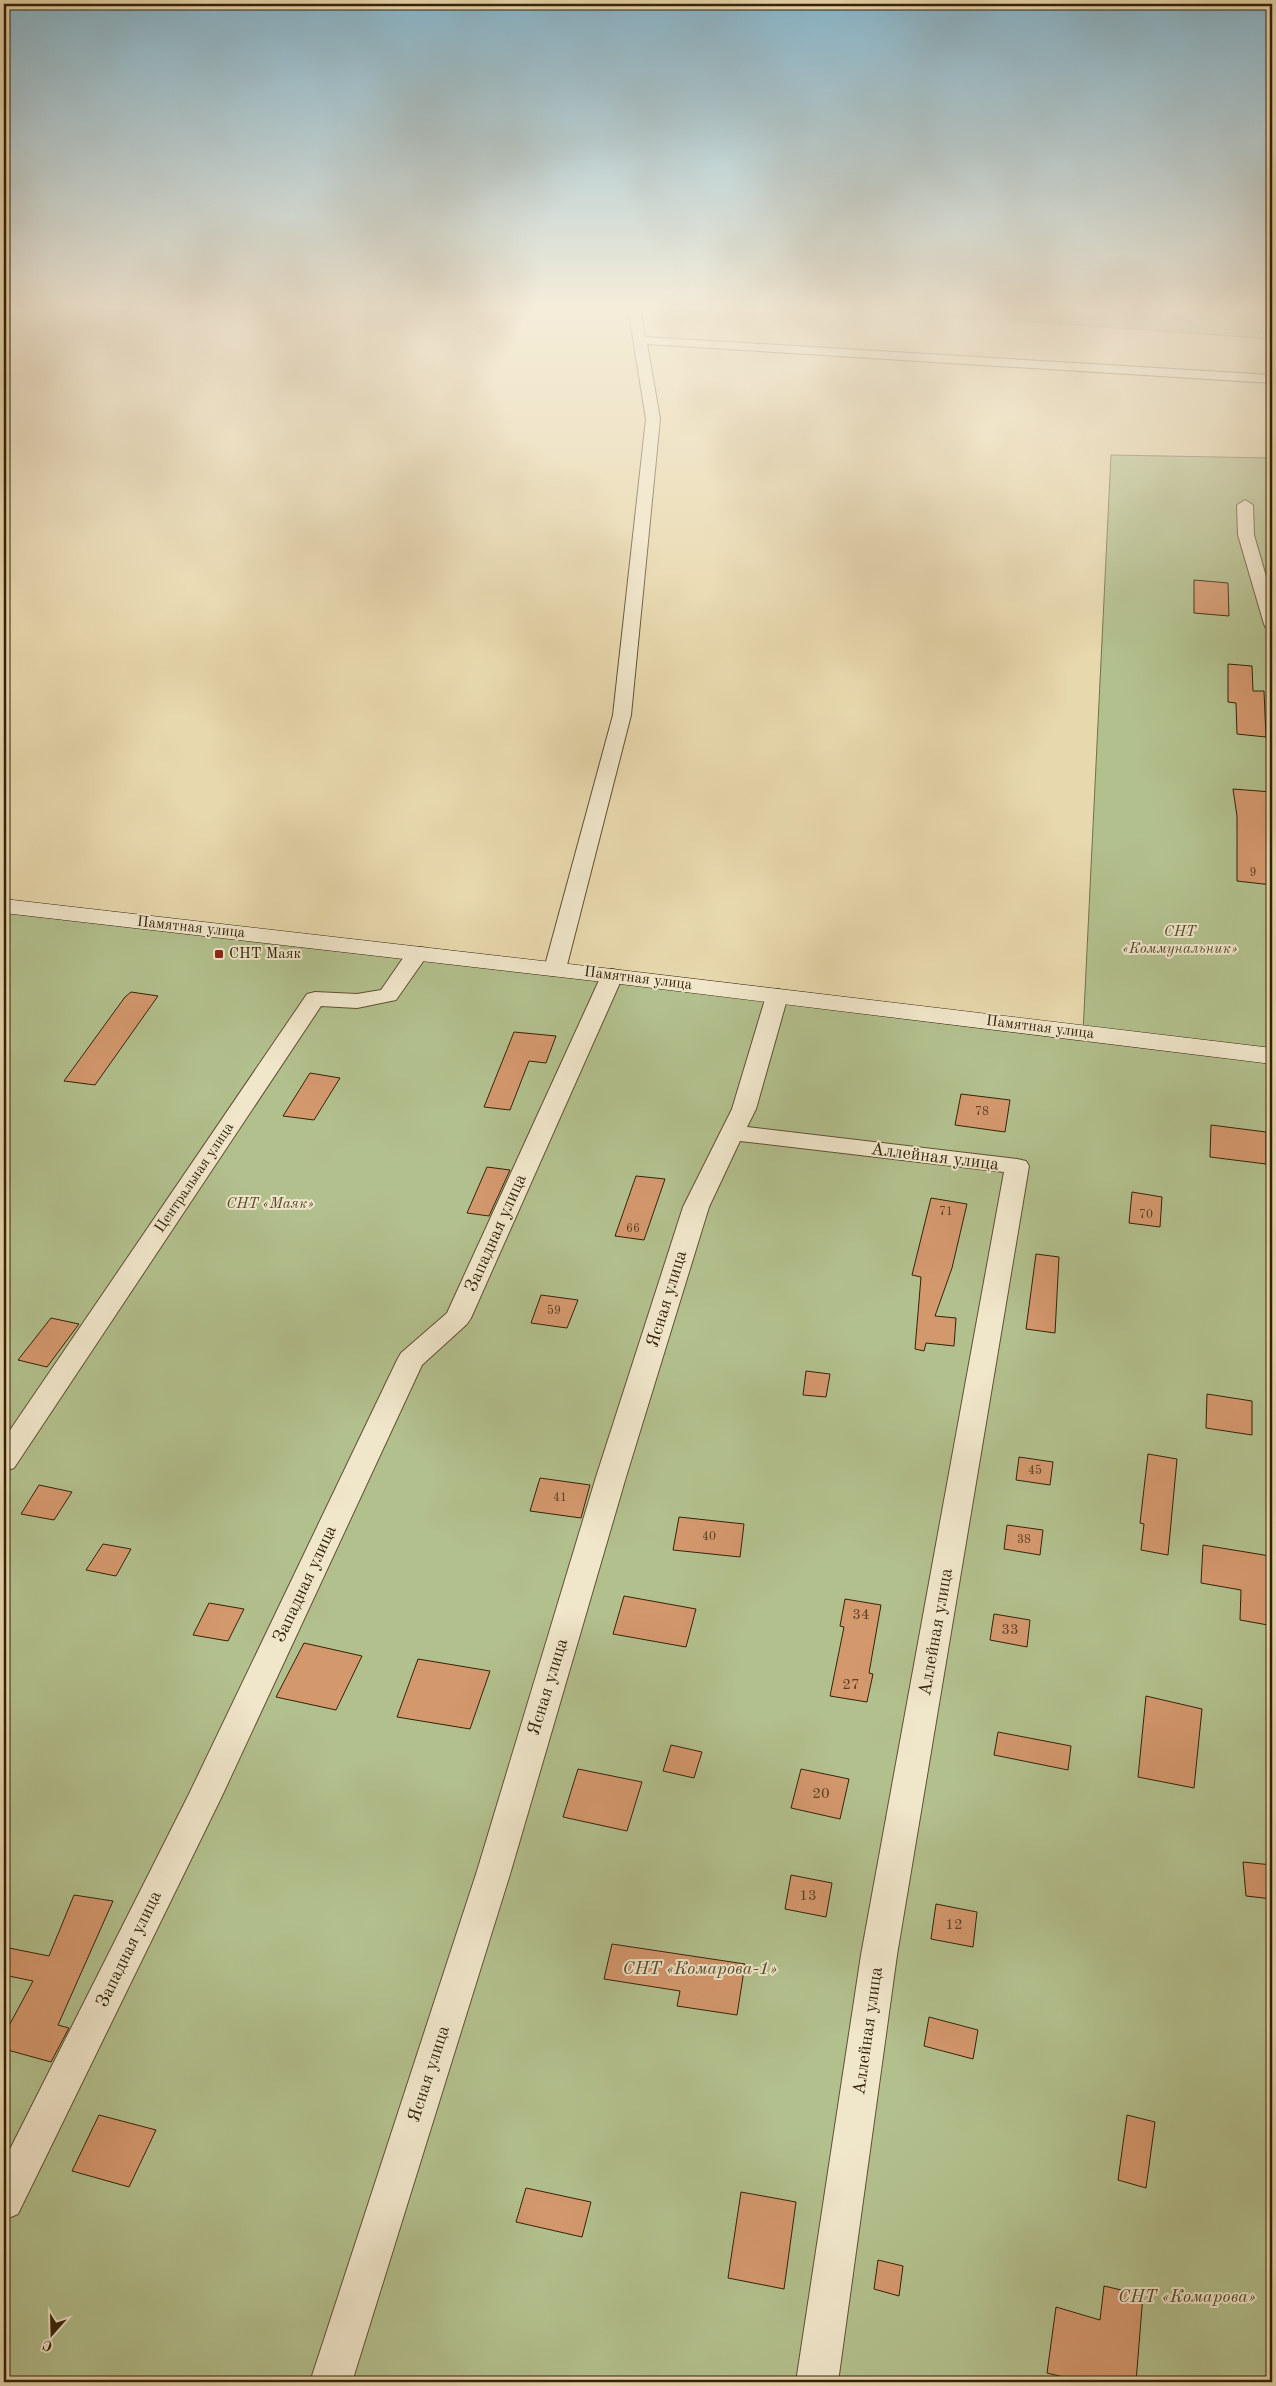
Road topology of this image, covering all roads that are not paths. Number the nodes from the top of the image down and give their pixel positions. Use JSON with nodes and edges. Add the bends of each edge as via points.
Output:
{"nodes":[{"id":1,"x":654,"y":419,"type":"edge"},
{"id":2,"x":1246,"y":505,"type":"dead end"},
{"id":3,"x":1272,"y":624,"type":"edge"},
{"id":4,"x":4,"y":906,"type":"edge"},
{"id":5,"x":418,"y":953,"type":"junction"},
{"id":6,"x":555,"y":969,"type":"junction"},
{"id":7,"x":612,"y":976,"type":"junction"},
{"id":8,"x":777,"y":996,"type":"junction"},
{"id":9,"x":1272,"y":1056,"type":"edge"},
{"id":10,"x":732,"y":1133,"type":"junction"},
{"id":11,"x":4,"y":1461,"type":"edge"},
{"id":12,"x":4,"y":2201,"type":"edge"},
{"id":13,"x":331,"y":2382,"type":"edge"},
{"id":14,"x":817,"y":2382,"type":"edge"}],
"edges":[{"from":1,"to":6,"type":"street","via":[[622,715]]},
{"from":2,"to":3,"type":"street","via":[[1246,535]]},
{"from":4,"to":5,"type":"street","name":"Памятная улица"},
{"from":5,"to":6,"type":"street","name":"Памятная улица"},
{"from":5,"to":11,"type":"street","name":"Центральная улица","via":[[388,995],[357,1001],[315,999]]},
{"from":6,"to":7,"type":"street","name":"Памятная улица"},
{"from":7,"to":8,"type":"street","name":"Памятная улица"},
{"from":7,"to":12,"type":"street","name":"Западная улица","via":[[458,1318],[411,1360],[205,1796]]},
{"from":8,"to":9,"type":"street","name":"Памятная улица"},
{"from":8,"to":10,"type":"street","name":"Ясная улица","via":[[744,1109]]},
{"from":10,"to":13,"type":"street","name":"Ясная улица","via":[[696,1207],[611,1477],[494,1871]]},
{"from":10,"to":14,"type":"street","name":"Аллейная улица","via":[[1017,1166],[879,1955]]}]}
